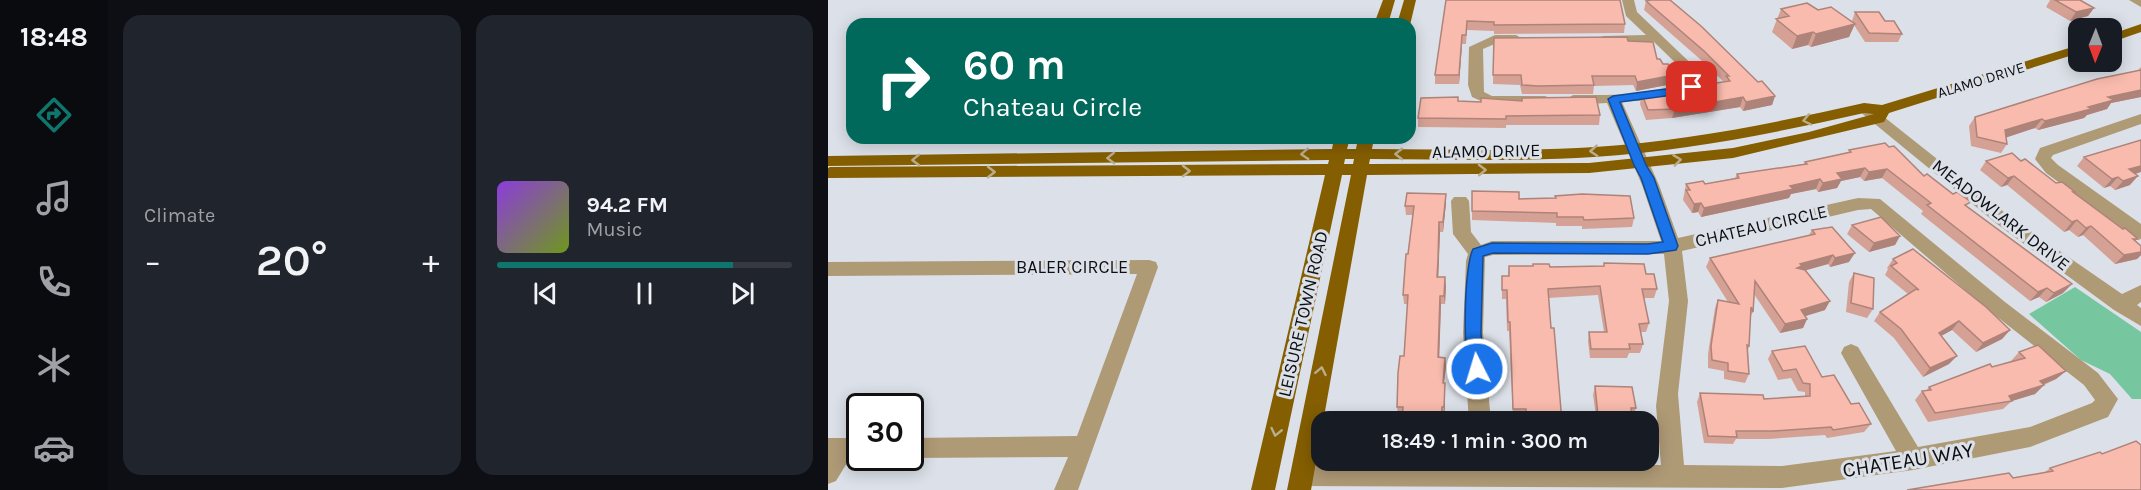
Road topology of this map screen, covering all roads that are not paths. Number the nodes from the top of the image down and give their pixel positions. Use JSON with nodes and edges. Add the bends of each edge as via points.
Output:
{"nodes":[{"id":1,"x":1389,"y":0,"type":"edge"},
{"id":2,"x":1410,"y":0,"type":"edge"},
{"id":3,"x":1628,"y":0,"type":"edge"},
{"id":4,"x":2135,"y":0,"type":"edge"},
{"id":5,"x":2141,"y":3,"type":"edge"},
{"id":6,"x":1383,"y":18,"type":"edge"},
{"id":7,"x":1406,"y":18,"type":"edge"},
{"id":8,"x":2141,"y":28,"type":"edge"},
{"id":9,"x":2122,"y":35,"type":"edge"},
{"id":10,"x":1655,"y":37,"type":"junction"},
{"id":11,"x":1528,"y":39,"type":"edge"},
{"id":12,"x":1584,"y":40,"type":"edge"},
{"id":13,"x":2068,"y":53,"type":"edge"},
{"id":14,"x":1613,"y":99,"type":"junction"},
{"id":15,"x":1864,"y":108,"type":"joint"},
{"id":16,"x":1881,"y":115,"type":"junction"},
{"id":17,"x":2141,"y":119,"type":"edge"},
{"id":18,"x":1338,"y":154,"type":"edge"},
{"id":19,"x":1364,"y":154,"type":"edge"},
{"id":20,"x":1636,"y":157,"type":"junction"},
{"id":21,"x":828,"y":161,"type":"edge"},
{"id":22,"x":828,"y":173,"type":"edge"},
{"id":23,"x":1460,"y":201,"type":"dead end"},
{"id":24,"x":2141,"y":233,"type":"edge"},
{"id":25,"x":1671,"y":246,"type":"junction"},
{"id":26,"x":1478,"y":253,"type":"junction"},
{"id":27,"x":828,"y":268,"type":"edge"},
{"id":28,"x":2141,"y":292,"type":"edge"},
{"id":29,"x":2121,"y":305,"type":"junction"},
{"id":30,"x":2141,"y":318,"type":"edge"},
{"id":31,"x":1851,"y":353,"type":"dead end"},
{"id":32,"x":2107,"y":399,"type":"joint"},
{"id":33,"x":1479,"y":411,"type":"edge"},
{"id":34,"x":1084,"y":446,"type":"junction"},
{"id":35,"x":844,"y":448,"type":"edge"},
{"id":36,"x":924,"y":448,"type":"edge"},
{"id":37,"x":1913,"y":459,"type":"junction"},
{"id":38,"x":1433,"y":471,"type":"edge"},
{"id":39,"x":1558,"y":471,"type":"edge"},
{"id":40,"x":828,"y":473,"type":"edge"},
{"id":41,"x":1674,"y":477,"type":"junction"},
{"id":42,"x":1300,"y":482,"type":"edge"},
{"id":43,"x":1066,"y":490,"type":"edge"},
{"id":44,"x":1263,"y":490,"type":"edge"}],
"edges":[{"from":1,"to":6,"type":"main road"},
{"from":2,"to":7,"type":"main road"},
{"from":3,"to":10,"type":"street","via":[[1631,13]]},
{"from":4,"to":5,"type":"street"},
{"from":8,"to":9,"type":"main road"},
{"from":10,"to":12,"type":"street"},
{"from":10,"to":14,"type":"street","via":[[1695,74],[1692,87]]},
{"from":11,"to":14,"type":"street","via":[[1495,39],[1476,47],[1477,94],[1490,100]]},
{"from":13,"to":16,"type":"main road","name":"ALAMO DRIVE"},
{"from":14,"to":20,"type":"street"},
{"from":15,"to":16,"type":"street","name":"MEADOWLARK DRIVE"},
{"from":15,"to":20,"type":"main road","name":"ALAMO DRIVE","one_way":true},
{"from":20,"to":16,"type":"main road","name":"ALAMO DRIVE","one_way":true,"via":[[1768,146]]},
{"from":16,"to":29,"type":"street","name":"MEADOWLARK DRIVE","via":[[2003,219]]},
{"from":17,"to":24,"type":"street","via":[[2046,152],[2043,159]]},
{"from":18,"to":19,"type":"main road","name":"ALAMO DRIVE"},
{"from":18,"to":21,"type":"main road","name":"ALAMO DRIVE","one_way":true},
{"from":22,"to":18,"type":"main road","name":"ALAMO DRIVE","one_way":true},
{"from":18,"to":44,"type":"main road","name":"LEISURE TOWN ROAD","one_way":true},
{"from":19,"to":20,"type":"main road","name":"ALAMO DRIVE","via":[[1540,170]]},
{"from":42,"to":19,"type":"main road","name":"LEISURE TOWN ROAD","one_way":true},
{"from":20,"to":25,"type":"street","via":[[1648,178]]},
{"from":23,"to":26,"type":"street","via":[[1462,234]]},
{"from":25,"to":26,"type":"street","name":"CHATEAU CIRCLE","via":[[1492,248]]},
{"from":25,"to":32,"type":"street","name":"CHATEAU CIRCLE","via":[[1874,203],[2091,379]]},
{"from":25,"to":41,"type":"street","via":[[1679,301],[1666,418]]},
{"from":26,"to":33,"type":"street","via":[[1473,333]]},
{"from":27,"to":34,"type":"street","name":"BALER CIRCLE","via":[[1149,267]]},
{"from":28,"to":29,"type":"street"},
{"from":29,"to":30,"type":"street","name":"MEADOWLARK DRIVE"},
{"from":31,"to":37,"type":"street"},
{"from":32,"to":37,"type":"street","name":"CHATEAU WAY","via":[[2100,410],[2030,437]]},
{"from":34,"to":36,"type":"street"},
{"from":34,"to":43,"type":"street","name":"BALER CIRCLE"},
{"from":35,"to":40,"type":"street"},
{"from":37,"to":41,"type":"street","name":"CHATEAU WAY","via":[[1782,477]]},
{"from":38,"to":42,"type":"street","name":"CHATEAU WAY"},
{"from":39,"to":41,"type":"street","name":"CHATEAU WAY"}]}
